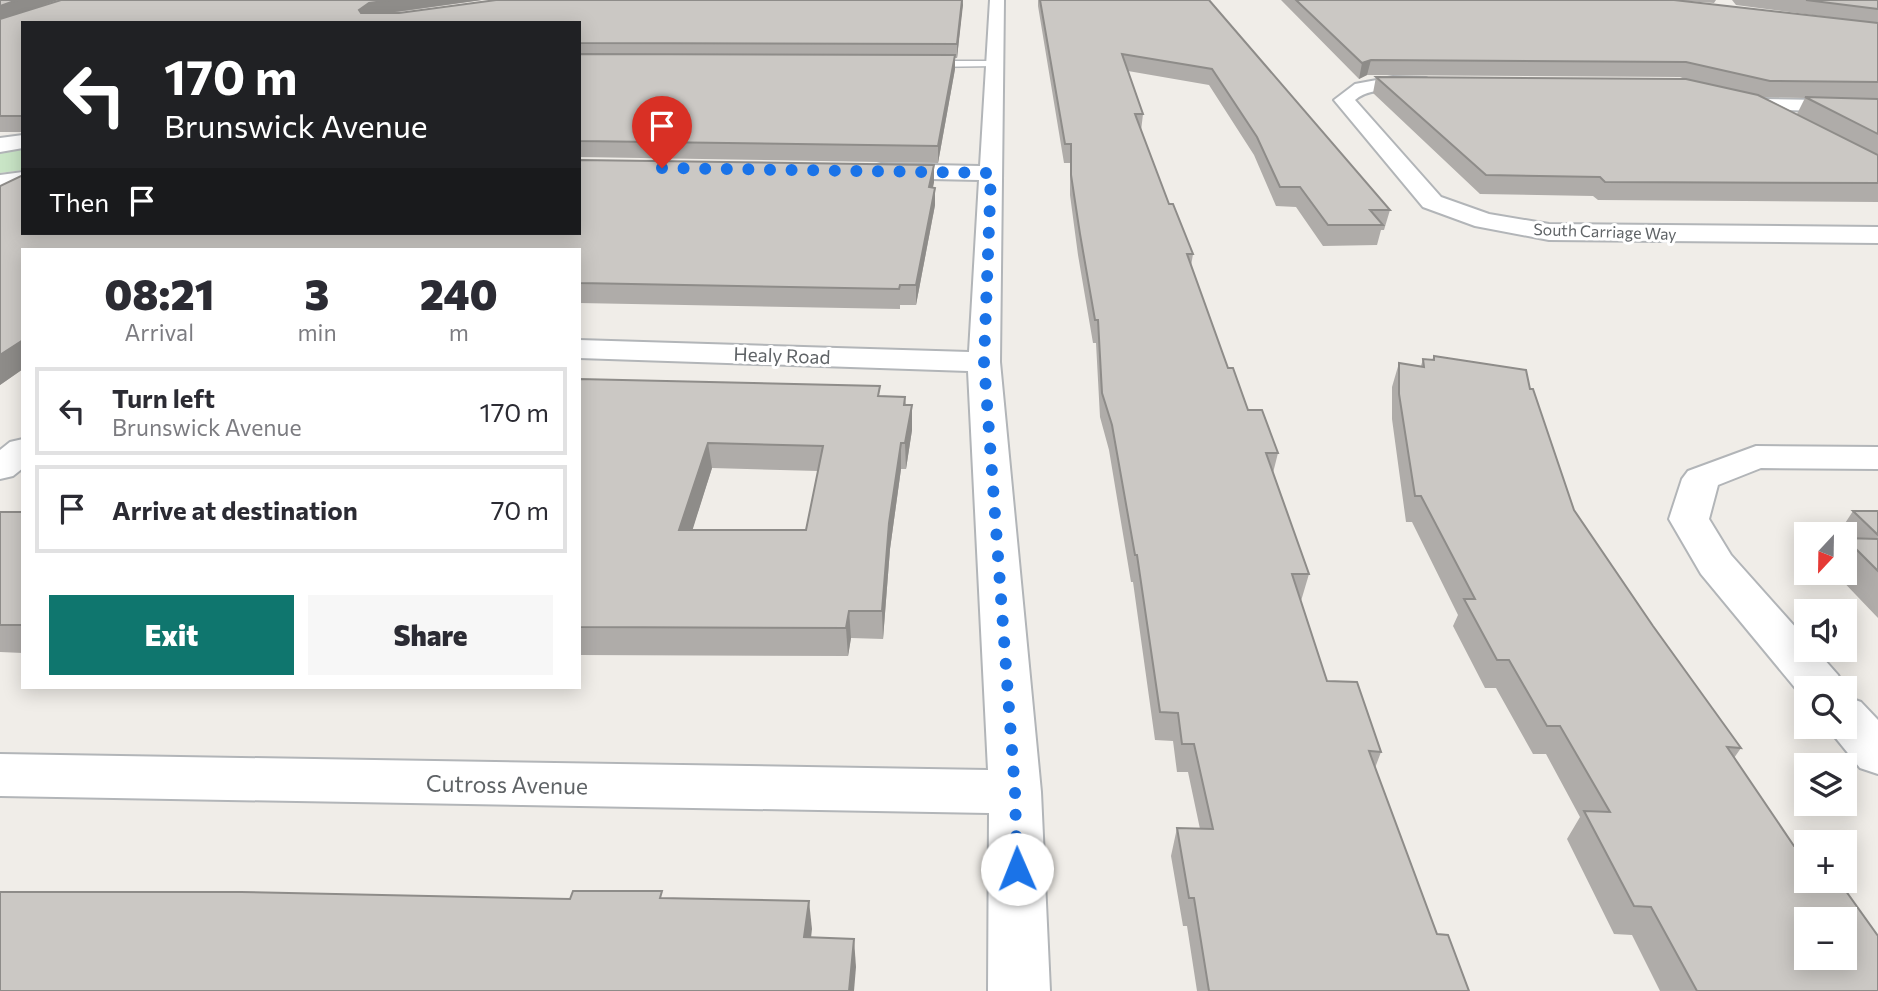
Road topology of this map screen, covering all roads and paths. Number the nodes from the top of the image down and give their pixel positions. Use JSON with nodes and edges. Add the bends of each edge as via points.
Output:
{"nodes":[{"id":1,"x":997,"y":0,"type":"edge"},
{"id":2,"x":914,"y":64,"type":"edge"},
{"id":3,"x":995,"y":64,"type":"junction"},
{"id":4,"x":1449,"y":84,"type":"edge"},
{"id":5,"x":1878,"y":107,"type":"edge"},
{"id":6,"x":1795,"y":124,"type":"edge"},
{"id":7,"x":21,"y":141,"type":"edge"},
{"id":8,"x":0,"y":145,"type":"edge"},
{"id":9,"x":854,"y":171,"type":"edge"},
{"id":10,"x":991,"y":173,"type":"junction"},
{"id":11,"x":1878,"y":236,"type":"edge"},
{"id":12,"x":581,"y":349,"type":"edge"},
{"id":13,"x":984,"y":362,"type":"junction"},
{"id":14,"x":21,"y":452,"type":"edge"},
{"id":15,"x":1878,"y":458,"type":"edge"},
{"id":16,"x":0,"y":468,"type":"edge"},
{"id":17,"x":1811,"y":676,"type":"edge"},
{"id":18,"x":1857,"y":730,"type":"edge"},
{"id":19,"x":1878,"y":754,"type":"edge"},
{"id":20,"x":0,"y":775,"type":"edge"},
{"id":21,"x":1015,"y":792,"type":"junction"},
{"id":22,"x":1019,"y":991,"type":"edge"}],
"edges":[{"from":1,"to":3,"type":"street"},
{"from":2,"to":3,"type":"lane"},
{"from":3,"to":10,"type":"street"},
{"from":4,"to":11,"type":"street","name":"South Carriage Way","via":[[1367,84],[1352,90],[1344,100],[1432,202],[1484,221],[1549,232]]},
{"from":5,"to":6,"type":"street","via":[[1753,103]]},
{"from":7,"to":8,"type":"street"},
{"from":9,"to":10,"type":"street"},
{"from":10,"to":13,"type":"street"},
{"from":12,"to":13,"type":"street","name":"Healy Road"},
{"from":13,"to":21,"type":"street"},
{"from":14,"to":16,"type":"street"},
{"from":15,"to":17,"type":"street","via":[[1756,457],[1700,479],[1689,519],[1716,564]]},
{"from":18,"to":19,"type":"street"},
{"from":20,"to":21,"type":"street","name":"Cutross Avenue"},
{"from":21,"to":22,"type":"street"}]}
